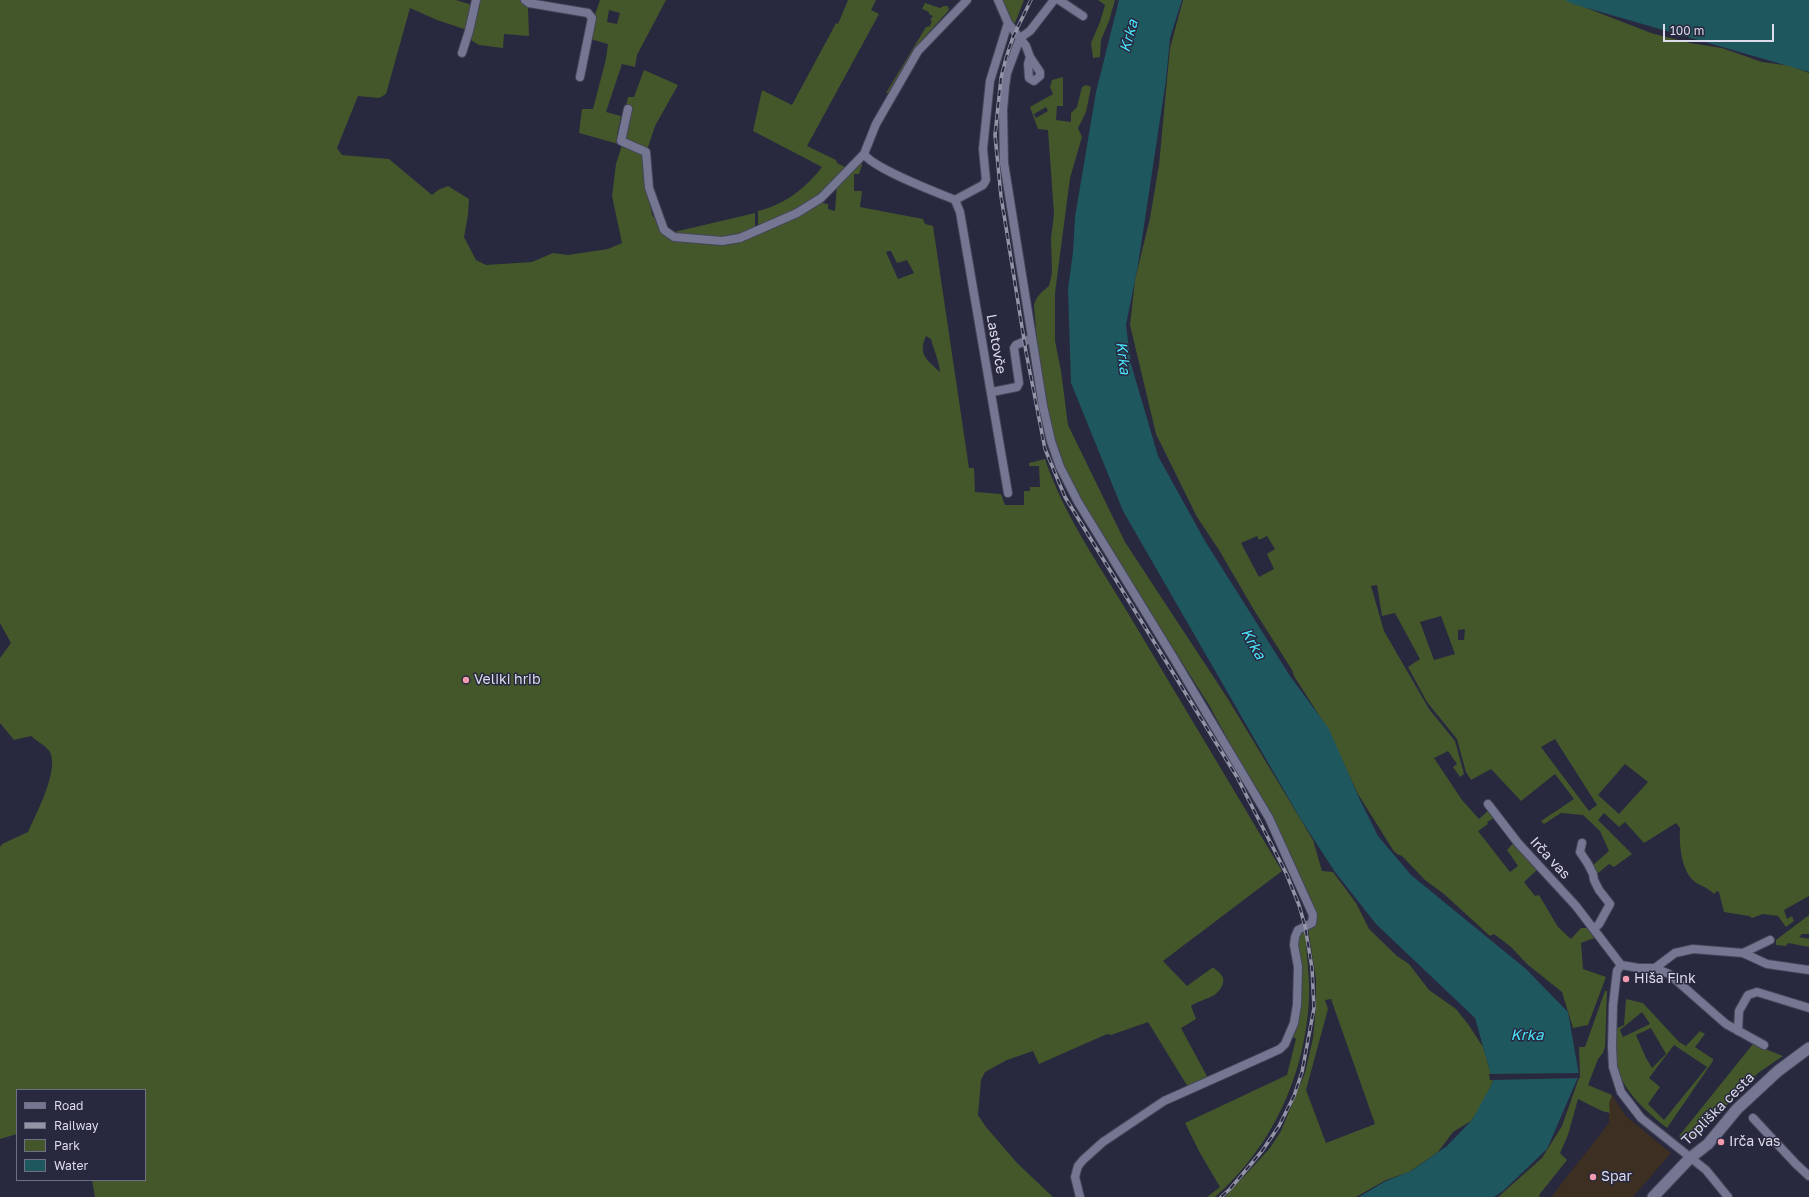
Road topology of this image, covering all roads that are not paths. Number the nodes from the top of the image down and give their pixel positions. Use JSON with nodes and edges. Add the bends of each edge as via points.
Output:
{"nodes":[{"id":1,"x":476,"y":0,"type":"edge"},
{"id":2,"x":525,"y":0,"type":"edge"},
{"id":3,"x":967,"y":0,"type":"edge"},
{"id":4,"x":998,"y":0,"type":"edge"},
{"id":5,"x":1054,"y":0,"type":"edge"},
{"id":6,"x":1059,"y":0,"type":"edge"},
{"id":7,"x":1083,"y":16,"type":"dead end"},
{"id":8,"x":1008,"y":23,"type":"junction"},
{"id":9,"x":1020,"y":38,"type":"junction"},
{"id":10,"x":462,"y":53,"type":"dead end"},
{"id":11,"x":1030,"y":58,"type":"dead end"},
{"id":12,"x":580,"y":76,"type":"dead end"},
{"id":13,"x":628,"y":109,"type":"dead end"},
{"id":14,"x":864,"y":154,"type":"junction"},
{"id":15,"x":955,"y":200,"type":"junction"},
{"id":16,"x":1032,"y":338,"type":"junction"},
{"id":17,"x":992,"y":392,"type":"junction"},
{"id":18,"x":1008,"y":493,"type":"dead end"},
{"id":19,"x":1488,"y":804,"type":"dead end"},
{"id":20,"x":1582,"y":843,"type":"dead end"},
{"id":21,"x":1594,"y":930,"type":"junction"},
{"id":22,"x":1770,"y":940,"type":"dead end"},
{"id":23,"x":1743,"y":954,"type":"junction"},
{"id":24,"x":1621,"y":965,"type":"junction"},
{"id":25,"x":1655,"y":968,"type":"junction"},
{"id":26,"x":1809,"y":970,"type":"edge"},
{"id":27,"x":1809,"y":1008,"type":"edge"},
{"id":28,"x":1738,"y":1031,"type":"junction"},
{"id":29,"x":1764,"y":1046,"type":"dead end"},
{"id":30,"x":1809,"y":1048,"type":"edge"},
{"id":31,"x":1753,"y":1118,"type":"dead end"},
{"id":32,"x":1690,"y":1158,"type":"junction"},
{"id":33,"x":1809,"y":1176,"type":"edge"},
{"id":34,"x":1080,"y":1197,"type":"edge"},
{"id":35,"x":1653,"y":1197,"type":"edge"},
{"id":36,"x":1728,"y":1197,"type":"edge"}],
"edges":[{"from":1,"to":10,"type":"street"},
{"from":2,"to":12,"type":"street","via":[[528,3],[588,13],[592,18]]},
{"from":3,"to":14,"type":"street","via":[[918,51],[876,124]]},
{"from":4,"to":8,"type":"street"},
{"from":5,"to":9,"type":"street","via":[[1030,31]]},
{"from":6,"to":7,"type":"street"},
{"from":8,"to":9,"type":"street"},
{"from":8,"to":15,"type":"street","via":[[990,82],[983,149],[986,180],[983,185]]},
{"from":9,"to":11,"type":"street"},
{"from":9,"to":16,"type":"street","via":[[1004,87],[1004,163]]},
{"from":13,"to":14,"type":"street","via":[[621,140],[646,152],[648,188],[664,230],[674,237],[722,241],[740,238],[757,231],[797,213],[820,198]]},
{"from":14,"to":15,"type":"street","via":[[872,162],[904,179]]},
{"from":15,"to":17,"type":"street","name":"Lastovče","via":[[960,212]]},
{"from":16,"to":17,"type":"street","via":[[1014,348],[1019,383],[1017,387]]},
{"from":16,"to":34,"type":"street","via":[[1043,406],[1060,467],[1078,502],[1269,818],[1313,915],[1312,923],[1298,930],[1295,937],[1298,967],[1297,1005],[1294,1023],[1285,1044],[1280,1049],[1164,1101],[1103,1142],[1078,1166],[1075,1177]]},
{"from":17,"to":18,"type":"street","name":"Lastovče"},
{"from":19,"to":21,"type":"street","name":"Irča vas","via":[[1518,843],[1576,906]]},
{"from":20,"to":21,"type":"street","name":"Irča vas","via":[[1580,852],[1599,890],[1610,904]]},
{"from":21,"to":24,"type":"street","name":"Irča vas"},
{"from":22,"to":23,"type":"street"},
{"from":23,"to":25,"type":"street","via":[[1693,949],[1675,953]]},
{"from":23,"to":26,"type":"street","via":[[1767,964]]},
{"from":24,"to":25,"type":"street"},
{"from":24,"to":32,"type":"street","via":[[1617,971],[1613,1004],[1612,1047],[1615,1077],[1624,1097],[1641,1118]]},
{"from":25,"to":28,"type":"street","via":[[1669,974],[1726,1024]]},
{"from":27,"to":28,"type":"street","via":[[1757,992],[1748,995],[1739,1011]]},
{"from":28,"to":29,"type":"street"},
{"from":30,"to":32,"type":"main road","name":"Topliška cesta","via":[[1766,1081],[1737,1109],[1708,1144]]},
{"from":31,"to":33,"type":"street"},
{"from":32,"to":35,"type":"main road","name":"Topliška cesta"},
{"from":32,"to":36,"type":"street","via":[[1706,1170]]}]}
